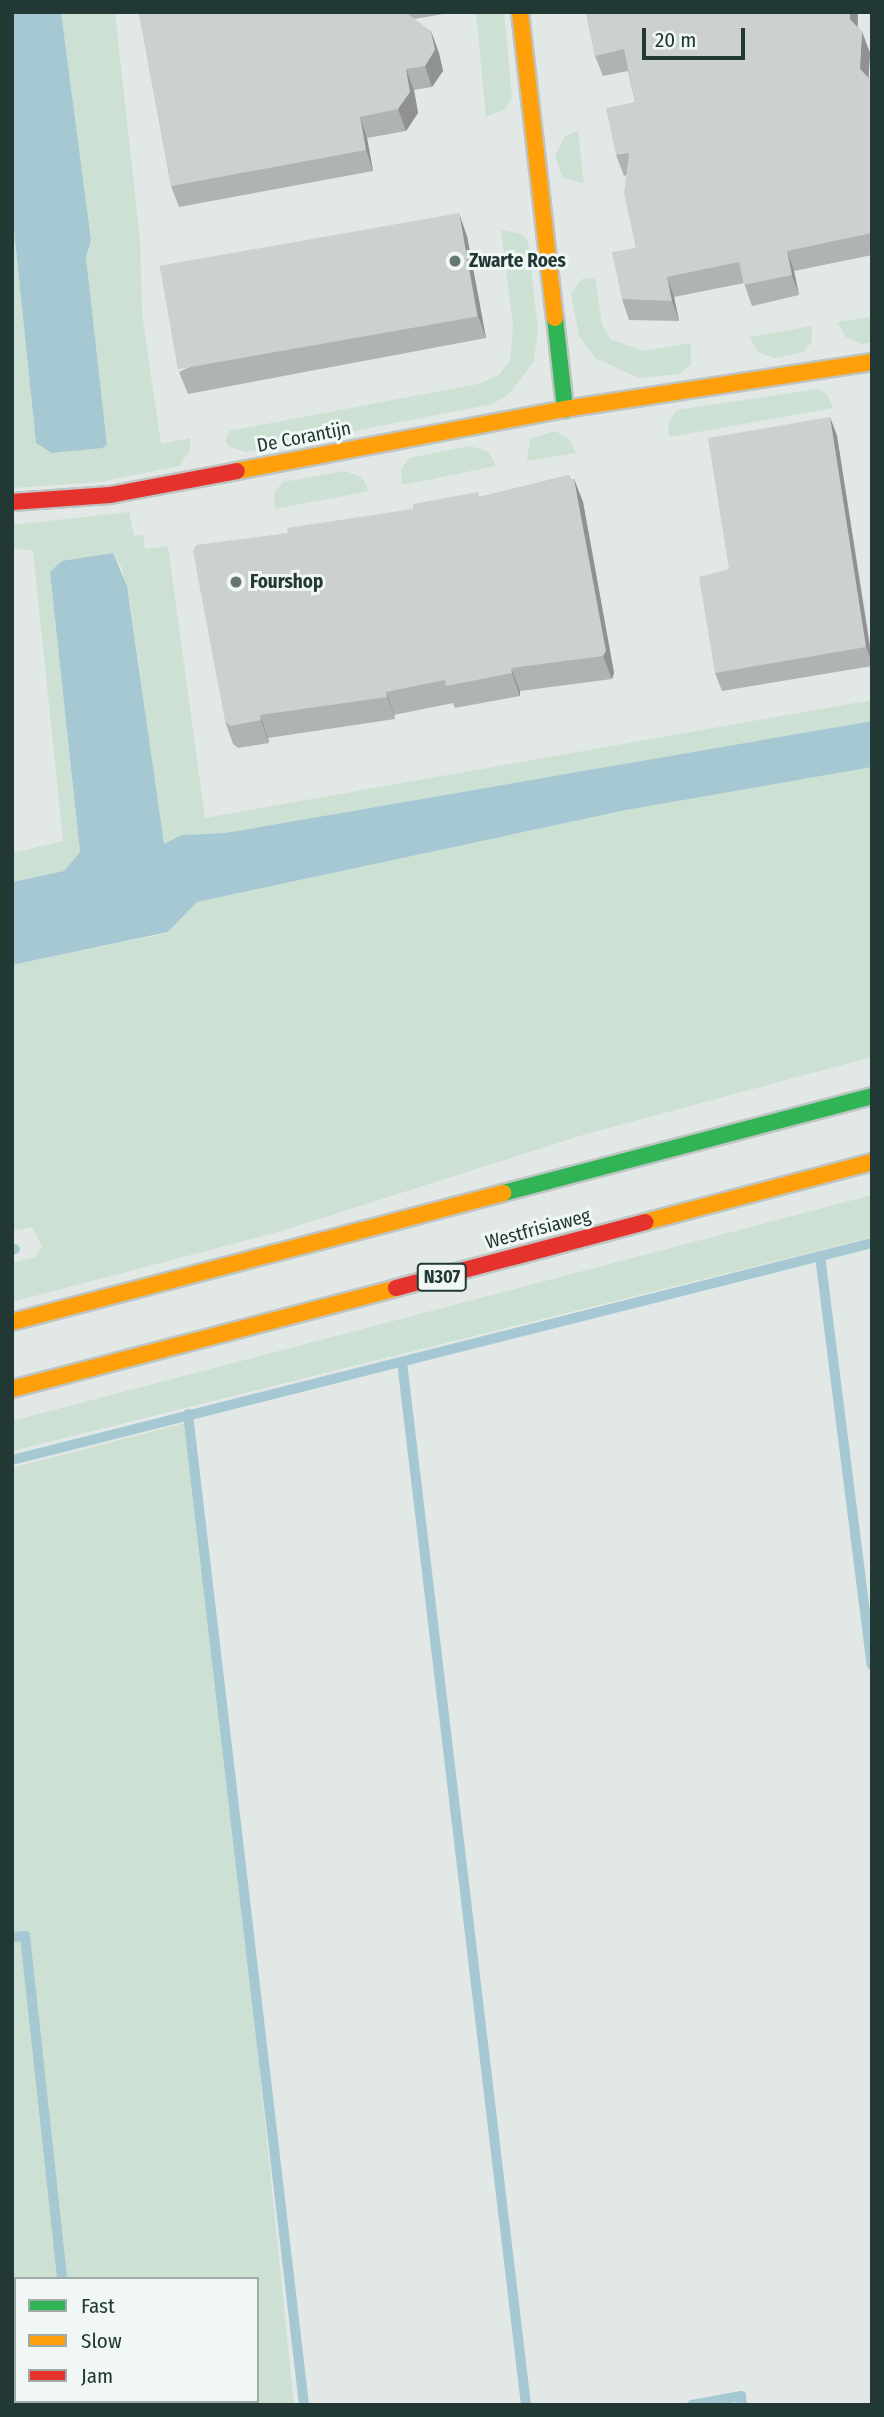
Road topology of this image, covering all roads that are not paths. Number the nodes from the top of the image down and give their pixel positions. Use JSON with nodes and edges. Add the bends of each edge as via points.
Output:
{"nodes":[{"id":1,"x":520,"y":12,"type":"edge"},
{"id":2,"x":872,"y":362,"type":"edge"},
{"id":3,"x":565,"y":409,"type":"junction"},
{"id":4,"x":12,"y":502,"type":"edge"},
{"id":5,"x":872,"y":1096,"type":"edge"},
{"id":6,"x":872,"y":1162,"type":"edge"},
{"id":7,"x":12,"y":1321,"type":"edge"},
{"id":8,"x":12,"y":1389,"type":"edge"}],
"edges":[{"from":1,"to":3,"type":"main road"},
{"from":2,"to":3,"type":"main road","name":"De Corantijn"},
{"from":3,"to":4,"type":"main road","name":"De Corantijn","via":[[110,495]]},
{"from":5,"to":7,"type":"main road"},
{"from":6,"to":8,"type":"main road","name":"Westfrisiaweg","number":"N307"}]}
